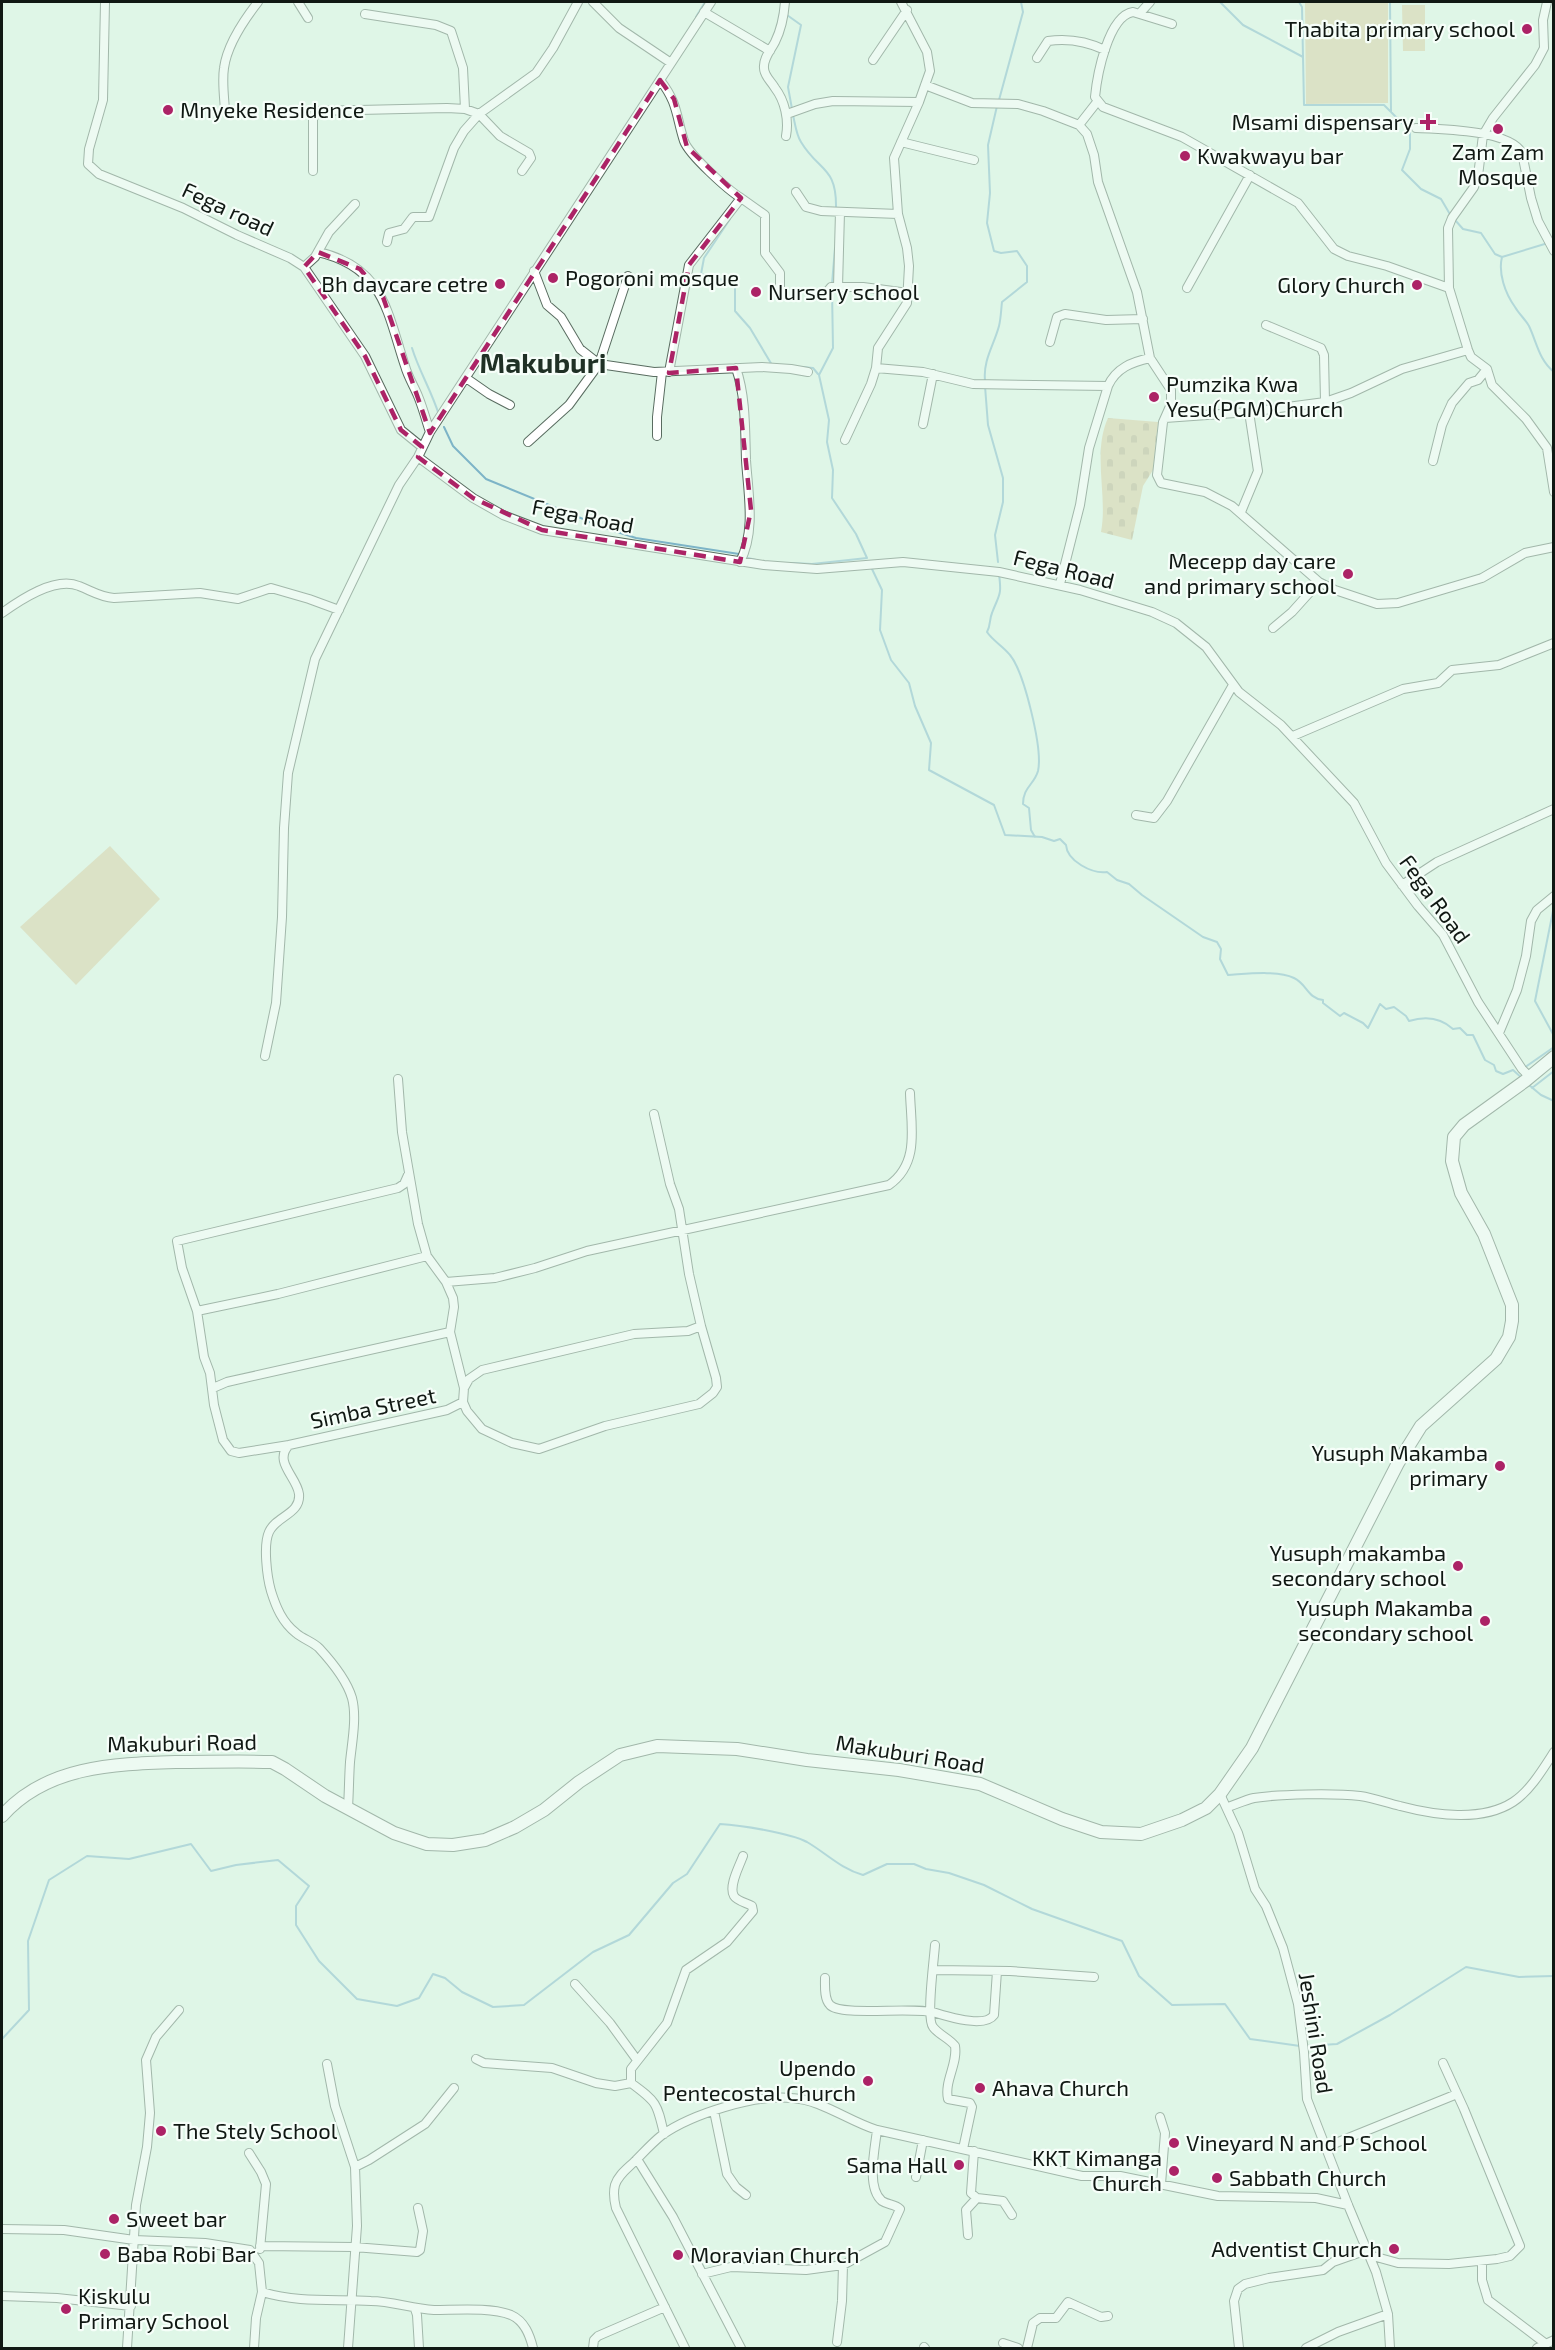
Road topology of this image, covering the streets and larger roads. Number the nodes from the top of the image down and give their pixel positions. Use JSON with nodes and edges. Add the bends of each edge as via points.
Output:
{"nodes":[{"id":1,"x":105,"y":2,"type":"edge"},
{"id":2,"x":258,"y":2,"type":"edge"},
{"id":3,"x":298,"y":2,"type":"edge"},
{"id":4,"x":578,"y":2,"type":"edge"},
{"id":5,"x":593,"y":2,"type":"edge"},
{"id":6,"x":711,"y":2,"type":"edge"},
{"id":7,"x":785,"y":2,"type":"edge"},
{"id":8,"x":901,"y":2,"type":"edge"},
{"id":9,"x":1150,"y":2,"type":"edge"},
{"id":10,"x":1547,"y":2,"type":"edge"},
{"id":11,"x":907,"y":10,"type":"junction"},
{"id":12,"x":704,"y":12,"type":"junction"},
{"id":13,"x":1140,"y":13,"type":"junction"},
{"id":14,"x":365,"y":14,"type":"dead end"},
{"id":15,"x":308,"y":18,"type":"dead end"},
{"id":16,"x":1172,"y":24,"type":"dead end"},
{"id":17,"x":1105,"y":50,"type":"junction"},
{"id":18,"x":770,"y":51,"type":"junction"},
{"id":19,"x":1037,"y":58,"type":"dead end"},
{"id":20,"x":873,"y":60,"type":"dead end"},
{"id":21,"x":671,"y":63,"type":"junction"},
{"id":22,"x":660,"y":80,"type":"junction"},
{"id":23,"x":925,"y":85,"type":"junction"},
{"id":24,"x":919,"y":102,"type":"junction"},
{"id":25,"x":1097,"y":102,"type":"junction"},
{"id":26,"x":465,"y":109,"type":"junction"},
{"id":27,"x":225,"y":110,"type":"dead end"},
{"id":28,"x":478,"y":114,"type":"junction"},
{"id":29,"x":787,"y":114,"type":"junction"},
{"id":30,"x":1079,"y":125,"type":"junction"},
{"id":31,"x":1416,"y":128,"type":"dead end"},
{"id":32,"x":1483,"y":135,"type":"junction"},
{"id":33,"x":786,"y":136,"type":"dead end"},
{"id":34,"x":901,"y":142,"type":"junction"},
{"id":35,"x":974,"y":160,"type":"dead end"},
{"id":36,"x":314,"y":171,"type":"dead end"},
{"id":37,"x":522,"y":171,"type":"dead end"},
{"id":38,"x":1250,"y":175,"type":"junction"},
{"id":39,"x":796,"y":192,"type":"dead end"},
{"id":40,"x":741,"y":198,"type":"junction"},
{"id":41,"x":355,"y":204,"type":"dead end"},
{"id":42,"x":840,"y":212,"type":"junction"},
{"id":43,"x":898,"y":214,"type":"junction"},
{"id":44,"x":387,"y":242,"type":"dead end"},
{"id":45,"x":1554,"y":251,"type":"edge"},
{"id":46,"x":318,"y":252,"type":"junction"},
{"id":47,"x":304,"y":267,"type":"junction"},
{"id":48,"x":534,"y":271,"type":"junction"},
{"id":49,"x":628,"y":276,"type":"dead end"},
{"id":50,"x":838,"y":287,"type":"junction"},
{"id":51,"x":1187,"y":288,"type":"dead end"},
{"id":52,"x":1449,"y":288,"type":"junction"},
{"id":53,"x":780,"y":291,"type":"dead end"},
{"id":54,"x":826,"y":293,"type":"dead end"},
{"id":55,"x":908,"y":293,"type":"junction"},
{"id":56,"x":1143,"y":319,"type":"junction"},
{"id":57,"x":1266,"y":325,"type":"dead end"},
{"id":58,"x":1050,"y":342,"type":"dead end"},
{"id":59,"x":1468,"y":350,"type":"junction"},
{"id":60,"x":1150,"y":358,"type":"junction"},
{"id":61,"x":599,"y":364,"type":"junction"},
{"id":62,"x":736,"y":368,"type":"junction"},
{"id":63,"x":876,"y":368,"type":"junction"},
{"id":64,"x":1487,"y":369,"type":"junction"},
{"id":65,"x":666,"y":372,"type":"junction"},
{"id":66,"x":808,"y":372,"type":"dead end"},
{"id":67,"x":933,"y":374,"type":"junction"},
{"id":68,"x":466,"y":378,"type":"junction"},
{"id":69,"x":1108,"y":386,"type":"junction"},
{"id":70,"x":1325,"y":402,"type":"junction"},
{"id":71,"x":510,"y":405,"type":"dead end"},
{"id":72,"x":1249,"y":412,"type":"junction"},
{"id":73,"x":1164,"y":418,"type":"junction"},
{"id":74,"x":923,"y":424,"type":"dead end"},
{"id":75,"x":430,"y":432,"type":"junction"},
{"id":76,"x":657,"y":436,"type":"dead end"},
{"id":77,"x":845,"y":440,"type":"dead end"},
{"id":78,"x":528,"y":442,"type":"dead end"},
{"id":79,"x":422,"y":447,"type":"junction"},
{"id":80,"x":1551,"y":455,"type":"edge"},
{"id":81,"x":417,"y":457,"type":"junction"},
{"id":82,"x":1433,"y":461,"type":"dead end"},
{"id":83,"x":1554,"y":492,"type":"edge"},
{"id":84,"x":1241,"y":512,"type":"junction"},
{"id":85,"x":1554,"y":547,"type":"edge"},
{"id":86,"x":740,"y":562,"type":"junction"},
{"id":87,"x":1319,"y":582,"type":"junction"},
{"id":88,"x":1060,"y":584,"type":"junction"},
{"id":89,"x":339,"y":610,"type":"junction"},
{"id":90,"x":2,"y":613,"type":"edge"},
{"id":91,"x":1273,"y":628,"type":"dead end"},
{"id":92,"x":1554,"y":643,"type":"edge"},
{"id":93,"x":1233,"y":685,"type":"junction"},
{"id":94,"x":1293,"y":736,"type":"junction"},
{"id":95,"x":1554,"y":809,"type":"edge"},
{"id":96,"x":1136,"y":815,"type":"dead end"},
{"id":97,"x":1402,"y":885,"type":"junction"},
{"id":98,"x":1554,"y":896,"type":"edge"},
{"id":99,"x":1499,"y":1033,"type":"junction"},
{"id":100,"x":265,"y":1056,"type":"dead end"},
{"id":101,"x":1554,"y":1057,"type":"edge"},
{"id":102,"x":1530,"y":1077,"type":"junction"},
{"id":103,"x":398,"y":1079,"type":"dead end"},
{"id":104,"x":910,"y":1093,"type":"dead end"},
{"id":105,"x":654,"y":1114,"type":"dead end"},
{"id":106,"x":409,"y":1172,"type":"junction"},
{"id":107,"x":682,"y":1230,"type":"junction"},
{"id":108,"x":428,"y":1256,"type":"junction"},
{"id":109,"x":446,"y":1282,"type":"junction"},
{"id":110,"x":197,"y":1311,"type":"junction"},
{"id":111,"x":701,"y":1326,"type":"junction"},
{"id":112,"x":450,"y":1332,"type":"junction"},
{"id":113,"x":213,"y":1388,"type":"junction"},
{"id":114,"x":464,"y":1388,"type":"junction"},
{"id":115,"x":463,"y":1402,"type":"junction"},
{"id":116,"x":289,"y":1445,"type":"junction"},
{"id":117,"x":1554,"y":1752,"type":"edge"},
{"id":118,"x":1220,"y":1794,"type":"junction"},
{"id":119,"x":348,"y":1807,"type":"junction"},
{"id":120,"x":1228,"y":1807,"type":"junction"},
{"id":121,"x":2,"y":1816,"type":"edge"},
{"id":122,"x":743,"y":1856,"type":"dead end"},
{"id":123,"x":935,"y":1946,"type":"dead end"},
{"id":124,"x":934,"y":1970,"type":"junction"},
{"id":125,"x":997,"y":1971,"type":"junction"},
{"id":126,"x":1094,"y":1977,"type":"dead end"},
{"id":127,"x":825,"y":1978,"type":"dead end"},
{"id":128,"x":575,"y":1984,"type":"dead end"},
{"id":129,"x":178,"y":2010,"type":"dead end"},
{"id":130,"x":930,"y":2011,"type":"junction"},
{"id":131,"x":476,"y":2059,"type":"dead end"},
{"id":132,"x":637,"y":2060,"type":"junction"},
{"id":133,"x":1443,"y":2063,"type":"dead end"},
{"id":134,"x":327,"y":2064,"type":"dead end"},
{"id":135,"x":631,"y":2083,"type":"junction"},
{"id":136,"x":454,"y":2088,"type":"dead end"},
{"id":137,"x":1457,"y":2094,"type":"junction"},
{"id":138,"x":714,"y":2112,"type":"junction"},
{"id":139,"x":1160,"y":2117,"type":"dead end"},
{"id":140,"x":877,"y":2130,"type":"junction"},
{"id":141,"x":664,"y":2134,"type":"junction"},
{"id":142,"x":923,"y":2140,"type":"junction"},
{"id":143,"x":1326,"y":2147,"type":"junction"},
{"id":144,"x":963,"y":2149,"type":"junction"},
{"id":145,"x":974,"y":2151,"type":"junction"},
{"id":146,"x":249,"y":2153,"type":"dead end"},
{"id":147,"x":637,"y":2159,"type":"junction"},
{"id":148,"x":355,"y":2167,"type":"junction"},
{"id":149,"x":915,"y":2177,"type":"dead end"},
{"id":150,"x":1161,"y":2184,"type":"junction"},
{"id":151,"x":746,"y":2195,"type":"dead end"},
{"id":152,"x":977,"y":2198,"type":"junction"},
{"id":153,"x":1348,"y":2205,"type":"junction"},
{"id":154,"x":418,"y":2208,"type":"dead end"},
{"id":155,"x":1012,"y":2215,"type":"dead end"},
{"id":156,"x":2,"y":2229,"type":"edge"},
{"id":157,"x":968,"y":2235,"type":"dead end"},
{"id":158,"x":134,"y":2240,"type":"junction"},
{"id":159,"x":260,"y":2246,"type":"junction"},
{"id":160,"x":354,"y":2247,"type":"junction"},
{"id":161,"x":1368,"y":2252,"type":"junction"},
{"id":162,"x":1482,"y":2261,"type":"junction"},
{"id":163,"x":259,"y":2263,"type":"junction"},
{"id":164,"x":843,"y":2265,"type":"junction"},
{"id":165,"x":702,"y":2274,"type":"junction"},
{"id":166,"x":262,"y":2292,"type":"junction"},
{"id":167,"x":2,"y":2296,"type":"edge"},
{"id":168,"x":353,"y":2301,"type":"junction"},
{"id":169,"x":131,"y":2306,"type":"junction"},
{"id":170,"x":665,"y":2307,"type":"junction"},
{"id":171,"x":415,"y":2309,"type":"junction"},
{"id":172,"x":1388,"y":2314,"type":"junction"},
{"id":173,"x":1108,"y":2316,"type":"dead end"},
{"id":174,"x":837,"y":2342,"type":"dead end"},
{"id":175,"x":1003,"y":2343,"type":"dead end"},
{"id":176,"x":1545,"y":2344,"type":"edge"},
{"id":177,"x":1321,"y":2345,"type":"edge"},
{"id":178,"x":127,"y":2349,"type":"edge"},
{"id":179,"x":254,"y":2349,"type":"edge"},
{"id":180,"x":348,"y":2349,"type":"edge"},
{"id":181,"x":419,"y":2349,"type":"edge"},
{"id":182,"x":533,"y":2349,"type":"edge"},
{"id":183,"x":593,"y":2349,"type":"edge"},
{"id":184,"x":685,"y":2349,"type":"edge"},
{"id":185,"x":741,"y":2349,"type":"edge"},
{"id":186,"x":1018,"y":2349,"type":"edge"},
{"id":187,"x":1027,"y":2349,"type":"edge"},
{"id":188,"x":1239,"y":2349,"type":"edge"},
{"id":189,"x":1306,"y":2349,"type":"edge"},
{"id":190,"x":1390,"y":2349,"type":"edge"}],
"edges":[{"from":1,"to":47,"type":"street","name":"Fega road","via":[[103,100],[88,164],[99,174],[183,208]]},
{"from":2,"to":27,"type":"street","via":[[225,60]]},
{"from":3,"to":15,"type":"street"},
{"from":4,"to":28,"type":"street","via":[[536,73]]},
{"from":5,"to":21,"type":"street","via":[[619,28]]},
{"from":6,"to":12,"type":"street"},
{"from":7,"to":18,"type":"street"},
{"from":8,"to":11,"type":"street"},
{"from":9,"to":13,"type":"street"},
{"from":10,"to":32,"type":"street","via":[[1544,48]]},
{"from":11,"to":20,"type":"street"},
{"from":11,"to":23,"type":"street","via":[[930,62]]},
{"from":12,"to":18,"type":"street"},
{"from":12,"to":21,"type":"street"},
{"from":13,"to":16,"type":"street"},
{"from":13,"to":17,"type":"street","via":[[1124,16]]},
{"from":14,"to":26,"type":"street","via":[[451,31],[463,68]]},
{"from":17,"to":19,"type":"street","via":[[1084,41],[1061,39],[1048,41]]},
{"from":17,"to":25,"type":"street","via":[[1097,82]]},
{"from":18,"to":29,"type":"street","via":[[764,64],[765,75]]},
{"from":21,"to":22,"type":"street"},
{"from":22,"to":40,"type":"street","via":[[674,99],[687,147]]},
{"from":22,"to":48,"type":"street"},
{"from":23,"to":24,"type":"street"},
{"from":23,"to":30,"type":"street","via":[[972,103],[1018,104]]},
{"from":24,"to":29,"type":"street","via":[[833,101]]},
{"from":24,"to":34,"type":"street"},
{"from":25,"to":30,"type":"street"},
{"from":25,"to":38,"type":"street","via":[[1115,113],[1182,137]]},
{"from":26,"to":28,"type":"street"},
{"from":26,"to":36,"type":"street","via":[[315,111]]},
{"from":28,"to":37,"type":"street","via":[[500,136],[531,156]]},
{"from":28,"to":44,"type":"street","via":[[454,148],[429,217],[413,217],[404,229],[388,233]]},
{"from":29,"to":33,"type":"street"},
{"from":30,"to":56,"type":"street","via":[[1092,145],[1098,182]]},
{"from":31,"to":32,"type":"street"},
{"from":32,"to":45,"type":"street","via":[[1519,147],[1538,221]]},
{"from":32,"to":52,"type":"street","via":[[1474,187],[1448,228]]},
{"from":34,"to":35,"type":"street"},
{"from":34,"to":43,"type":"street","via":[[894,158]]},
{"from":38,"to":51,"type":"street"},
{"from":38,"to":52,"type":"street","via":[[1298,203],[1334,249]]},
{"from":39,"to":42,"type":"street","via":[[806,207]]},
{"from":40,"to":53,"type":"street","via":[[765,215],[765,253],[780,273]]},
{"from":40,"to":65,"type":"street","via":[[689,265]]},
{"from":41,"to":46,"type":"street","via":[[329,232]]},
{"from":42,"to":43,"type":"street"},
{"from":42,"to":50,"type":"street"},
{"from":43,"to":55,"type":"street","via":[[907,248]]},
{"from":46,"to":47,"type":"street"},
{"from":46,"to":75,"type":"street","via":[[360,269],[375,284]]},
{"from":47,"to":79,"type":"street","name":"Fega road","via":[[365,356],[401,430]]},
{"from":48,"to":61,"type":"street","via":[[548,305],[561,317],[580,349]]},
{"from":48,"to":68,"type":"street"},
{"from":49,"to":61,"type":"street"},
{"from":50,"to":54,"type":"street","via":[[831,287]]},
{"from":50,"to":55,"type":"street"},
{"from":52,"to":59,"type":"street"},
{"from":55,"to":63,"type":"street","via":[[907,303],[878,348]]},
{"from":56,"to":58,"type":"street","via":[[1106,320],[1065,314],[1057,317]]},
{"from":56,"to":60,"type":"street"},
{"from":57,"to":70,"type":"street","via":[[1320,348],[1324,355]]},
{"from":59,"to":64,"type":"street"},
{"from":59,"to":70,"type":"street","via":[[1402,369]]},
{"from":60,"to":69,"type":"street","via":[[1126,366]]},
{"from":60,"to":73,"type":"street","via":[[1171,390],[1171,404]]},
{"from":61,"to":65,"type":"street"},
{"from":61,"to":78,"type":"street","via":[[565,409]]},
{"from":62,"to":65,"type":"street"},
{"from":62,"to":66,"type":"street"},
{"from":62,"to":86,"type":"street","via":[[743,396],[751,510]]},
{"from":63,"to":67,"type":"street"},
{"from":63,"to":77,"type":"street"},
{"from":64,"to":80,"type":"street","via":[[1491,385],[1533,428]]},
{"from":64,"to":82,"type":"street","via":[[1478,380],[1468,383],[1452,403]]},
{"from":65,"to":76,"type":"street"},
{"from":67,"to":69,"type":"street","via":[[973,384]]},
{"from":67,"to":74,"type":"street"},
{"from":68,"to":71,"type":"street"},
{"from":68,"to":75,"type":"street"},
{"from":69,"to":88,"type":"street","via":[[1089,448]]},
{"from":70,"to":72,"type":"street"},
{"from":72,"to":73,"type":"street"},
{"from":72,"to":84,"type":"street","via":[[1258,471]]},
{"from":73,"to":84,"type":"street","via":[[1158,482],[1205,492]]},
{"from":75,"to":79,"type":"street"},
{"from":79,"to":81,"type":"street"},
{"from":80,"to":83,"type":"street"},
{"from":81,"to":86,"type":"street","name":"Fega Road","via":[[473,498],[542,530]]},
{"from":81,"to":89,"type":"street","via":[[394,494]]},
{"from":84,"to":87,"type":"street"},
{"from":85,"to":87,"type":"street","via":[[1525,553],[1482,578],[1398,603],[1377,603]]},
{"from":86,"to":88,"type":"street","name":"Fega Road","via":[[817,568],[921,562]]},
{"from":87,"to":91,"type":"street"},
{"from":88,"to":93,"type":"street","name":"Fega Road","via":[[1176,623],[1206,647]]},
{"from":89,"to":90,"type":"street","via":[[271,588],[238,598],[200,593],[114,598],[102,597],[77,584],[57,585],[26,595]]},
{"from":89,"to":100,"type":"street","via":[[315,659],[288,773],[277,993]]},
{"from":92,"to":94,"type":"street","via":[[1499,665],[1452,670],[1438,683],[1403,689]]},
{"from":93,"to":94,"type":"street","name":"Fega Road"},
{"from":93,"to":96,"type":"street","via":[[1167,801],[1154,818]]},
{"from":94,"to":97,"type":"street","name":"Fega Road","via":[[1354,803]]},
{"from":95,"to":97,"type":"street","via":[[1437,862]]},
{"from":97,"to":99,"type":"street","name":"Fega Road","via":[[1443,934],[1474,995]]},
{"from":98,"to":99,"type":"street","via":[[1530,921],[1517,990]]},
{"from":99,"to":102,"type":"street","name":"Fega Road"},
{"from":101,"to":102,"type":"street","name":"Makuburi Road"},
{"from":102,"to":118,"type":"street","name":"Makuburi Road","via":[[1464,1125],[1452,1145],[1461,1193],[1484,1234],[1512,1305],[1509,1337],[1496,1359],[1421,1426],[1398,1463],[1252,1748]]},
{"from":103,"to":106,"type":"street","name":"Simba Street"},
{"from":104,"to":107,"type":"street","via":[[910,1158],[889,1185]]},
{"from":105,"to":107,"type":"street"},
{"from":106,"to":108,"type":"street","name":"Simba Street","via":[[417,1224]]},
{"from":106,"to":110,"type":"street","via":[[408,1180],[399,1188],[177,1241]]},
{"from":107,"to":109,"type":"street","via":[[587,1251],[495,1278]]},
{"from":107,"to":111,"type":"street"},
{"from":108,"to":109,"type":"street","name":"Simba Street"},
{"from":108,"to":110,"type":"street"},
{"from":109,"to":112,"type":"street","name":"Simba Street","via":[[454,1307]]},
{"from":110,"to":113,"type":"street"},
{"from":111,"to":114,"type":"street","via":[[688,1331],[634,1334],[482,1370]]},
{"from":111,"to":115,"type":"street","via":[[717,1387],[699,1404],[605,1426],[539,1449],[512,1443],[482,1429]]},
{"from":112,"to":113,"type":"street"},
{"from":112,"to":114,"type":"street","name":"Simba Street"},
{"from":113,"to":116,"type":"street","via":[[222,1440],[231,1451],[239,1454]]},
{"from":114,"to":115,"type":"street","name":"Simba Street"},
{"from":115,"to":116,"type":"street","name":"Simba Street","via":[[447,1410]]},
{"from":116,"to":119,"type":"street","name":"Simba Street","via":[[283,1460],[299,1493],[298,1502],[295,1510],[270,1529],[267,1564],[271,1590],[280,1617],[317,1646],[349,1689],[354,1706]]},
{"from":117,"to":120,"type":"street","via":[[1515,1801],[1478,1814],[1425,1811],[1341,1795],[1254,1798]]},
{"from":118,"to":119,"type":"street","name":"Makuburi Road","via":[[1206,1808],[1182,1820],[1141,1834],[1120,1834],[1062,1820],[980,1784],[737,1749],[657,1746],[620,1755],[544,1810],[485,1840],[428,1844],[394,1833]]},
{"from":118,"to":120,"type":"street","name":"Jeshini Road"},
{"from":119,"to":121,"type":"street","name":"Makuburi Road","via":[[272,1762],[142,1763],[92,1767],[38,1786]]},
{"from":120,"to":143,"type":"street","name":"Jeshini Road","via":[[1256,1889],[1283,1948],[1298,2004],[1307,2099]]},
{"from":122,"to":132,"type":"street","via":[[733,1893],[752,1906],[753,1911],[727,1942],[686,1970],[667,2023]]},
{"from":123,"to":124,"type":"street"},
{"from":124,"to":125,"type":"street"},
{"from":124,"to":130,"type":"street"},
{"from":125,"to":126,"type":"street"},
{"from":125,"to":130,"type":"street","via":[[994,2015],[990,2020],[955,2019]]},
{"from":127,"to":130,"type":"street","via":[[827,2000],[836,2008]]},
{"from":128,"to":132,"type":"street"},
{"from":129,"to":158,"type":"street","via":[[156,2037],[146,2060],[150,2113]]},
{"from":130,"to":144,"type":"street","via":[[933,2028],[955,2046],[947,2096],[970,2103],[972,2108]]},
{"from":131,"to":135,"type":"street","via":[[484,2063],[552,2068],[596,2084]]},
{"from":132,"to":135,"type":"street","via":[[631,2069]]},
{"from":133,"to":137,"type":"street"},
{"from":134,"to":148,"type":"street","via":[[335,2106]]},
{"from":135,"to":141,"type":"street","via":[[657,2105]]},
{"from":136,"to":148,"type":"street","via":[[425,2124]]},
{"from":137,"to":143,"type":"street"},
{"from":137,"to":162,"type":"street","via":[[1520,2242],[1518,2250],[1510,2256]]},
{"from":138,"to":140,"type":"street","via":[[756,2099],[790,2097],[815,2103]]},
{"from":138,"to":141,"type":"street"},
{"from":138,"to":151,"type":"street","via":[[727,2174]]},
{"from":139,"to":150,"type":"street","via":[[1165,2133]]},
{"from":140,"to":142,"type":"street"},
{"from":140,"to":164,"type":"street","via":[[873,2185],[882,2200],[900,2209],[885,2242]]},
{"from":141,"to":147,"type":"street"},
{"from":142,"to":144,"type":"street"},
{"from":142,"to":149,"type":"street"},
{"from":143,"to":153,"type":"street","name":"Jeshini Road"},
{"from":144,"to":145,"type":"street"},
{"from":145,"to":150,"type":"street","via":[[1076,2175],[1120,2176]]},
{"from":145,"to":152,"type":"street","via":[[971,2193]]},
{"from":146,"to":159,"type":"street","via":[[266,2184]]},
{"from":147,"to":165,"type":"street"},
{"from":147,"to":170,"type":"street","via":[[618,2178],[616,2208]]},
{"from":148,"to":160,"type":"street"},
{"from":150,"to":153,"type":"street","via":[[1218,2196],[1316,2198]]},
{"from":152,"to":155,"type":"street","via":[[1004,2201]]},
{"from":152,"to":157,"type":"street","via":[[966,2210]]},
{"from":153,"to":161,"type":"street","name":"Jeshini Road"},
{"from":154,"to":160,"type":"street","via":[[423,2231],[418,2252]]},
{"from":156,"to":158,"type":"street","via":[[64,2230]]},
{"from":158,"to":163,"type":"street","via":[[205,2243],[250,2250]]},
{"from":158,"to":169,"type":"street"},
{"from":159,"to":160,"type":"street"},
{"from":159,"to":163,"type":"street"},
{"from":160,"to":168,"type":"street"},
{"from":161,"to":162,"type":"street","via":[[1411,2264]]},
{"from":161,"to":172,"type":"street","name":"Jeshini Road"},
{"from":161,"to":188,"type":"street","via":[[1333,2262],[1323,2270],[1256,2280],[1238,2289],[1234,2301]]},
{"from":162,"to":176,"type":"street","via":[[1488,2301]]},
{"from":163,"to":166,"type":"street"},
{"from":164,"to":165,"type":"street","via":[[806,2270],[731,2267]]},
{"from":164,"to":174,"type":"street"},
{"from":165,"to":185,"type":"street"},
{"from":166,"to":168,"type":"street","via":[[289,2300]]},
{"from":166,"to":179,"type":"street"},
{"from":167,"to":169,"type":"street"},
{"from":168,"to":171,"type":"street","via":[[388,2302]]},
{"from":168,"to":180,"type":"street"},
{"from":169,"to":178,"type":"street"},
{"from":170,"to":183,"type":"street","via":[[598,2336]]},
{"from":170,"to":184,"type":"street"},
{"from":171,"to":181,"type":"street"},
{"from":171,"to":182,"type":"street","via":[[512,2316],[529,2333]]},
{"from":172,"to":177,"type":"street","via":[[1338,2332]]},
{"from":172,"to":190,"type":"street","name":"Jeshini Road"},
{"from":173,"to":187,"type":"street","via":[[1101,2317],[1068,2302],[1056,2318],[1036,2319]]},
{"from":175,"to":186,"type":"street"},
{"from":177,"to":189,"type":"street"}]}
